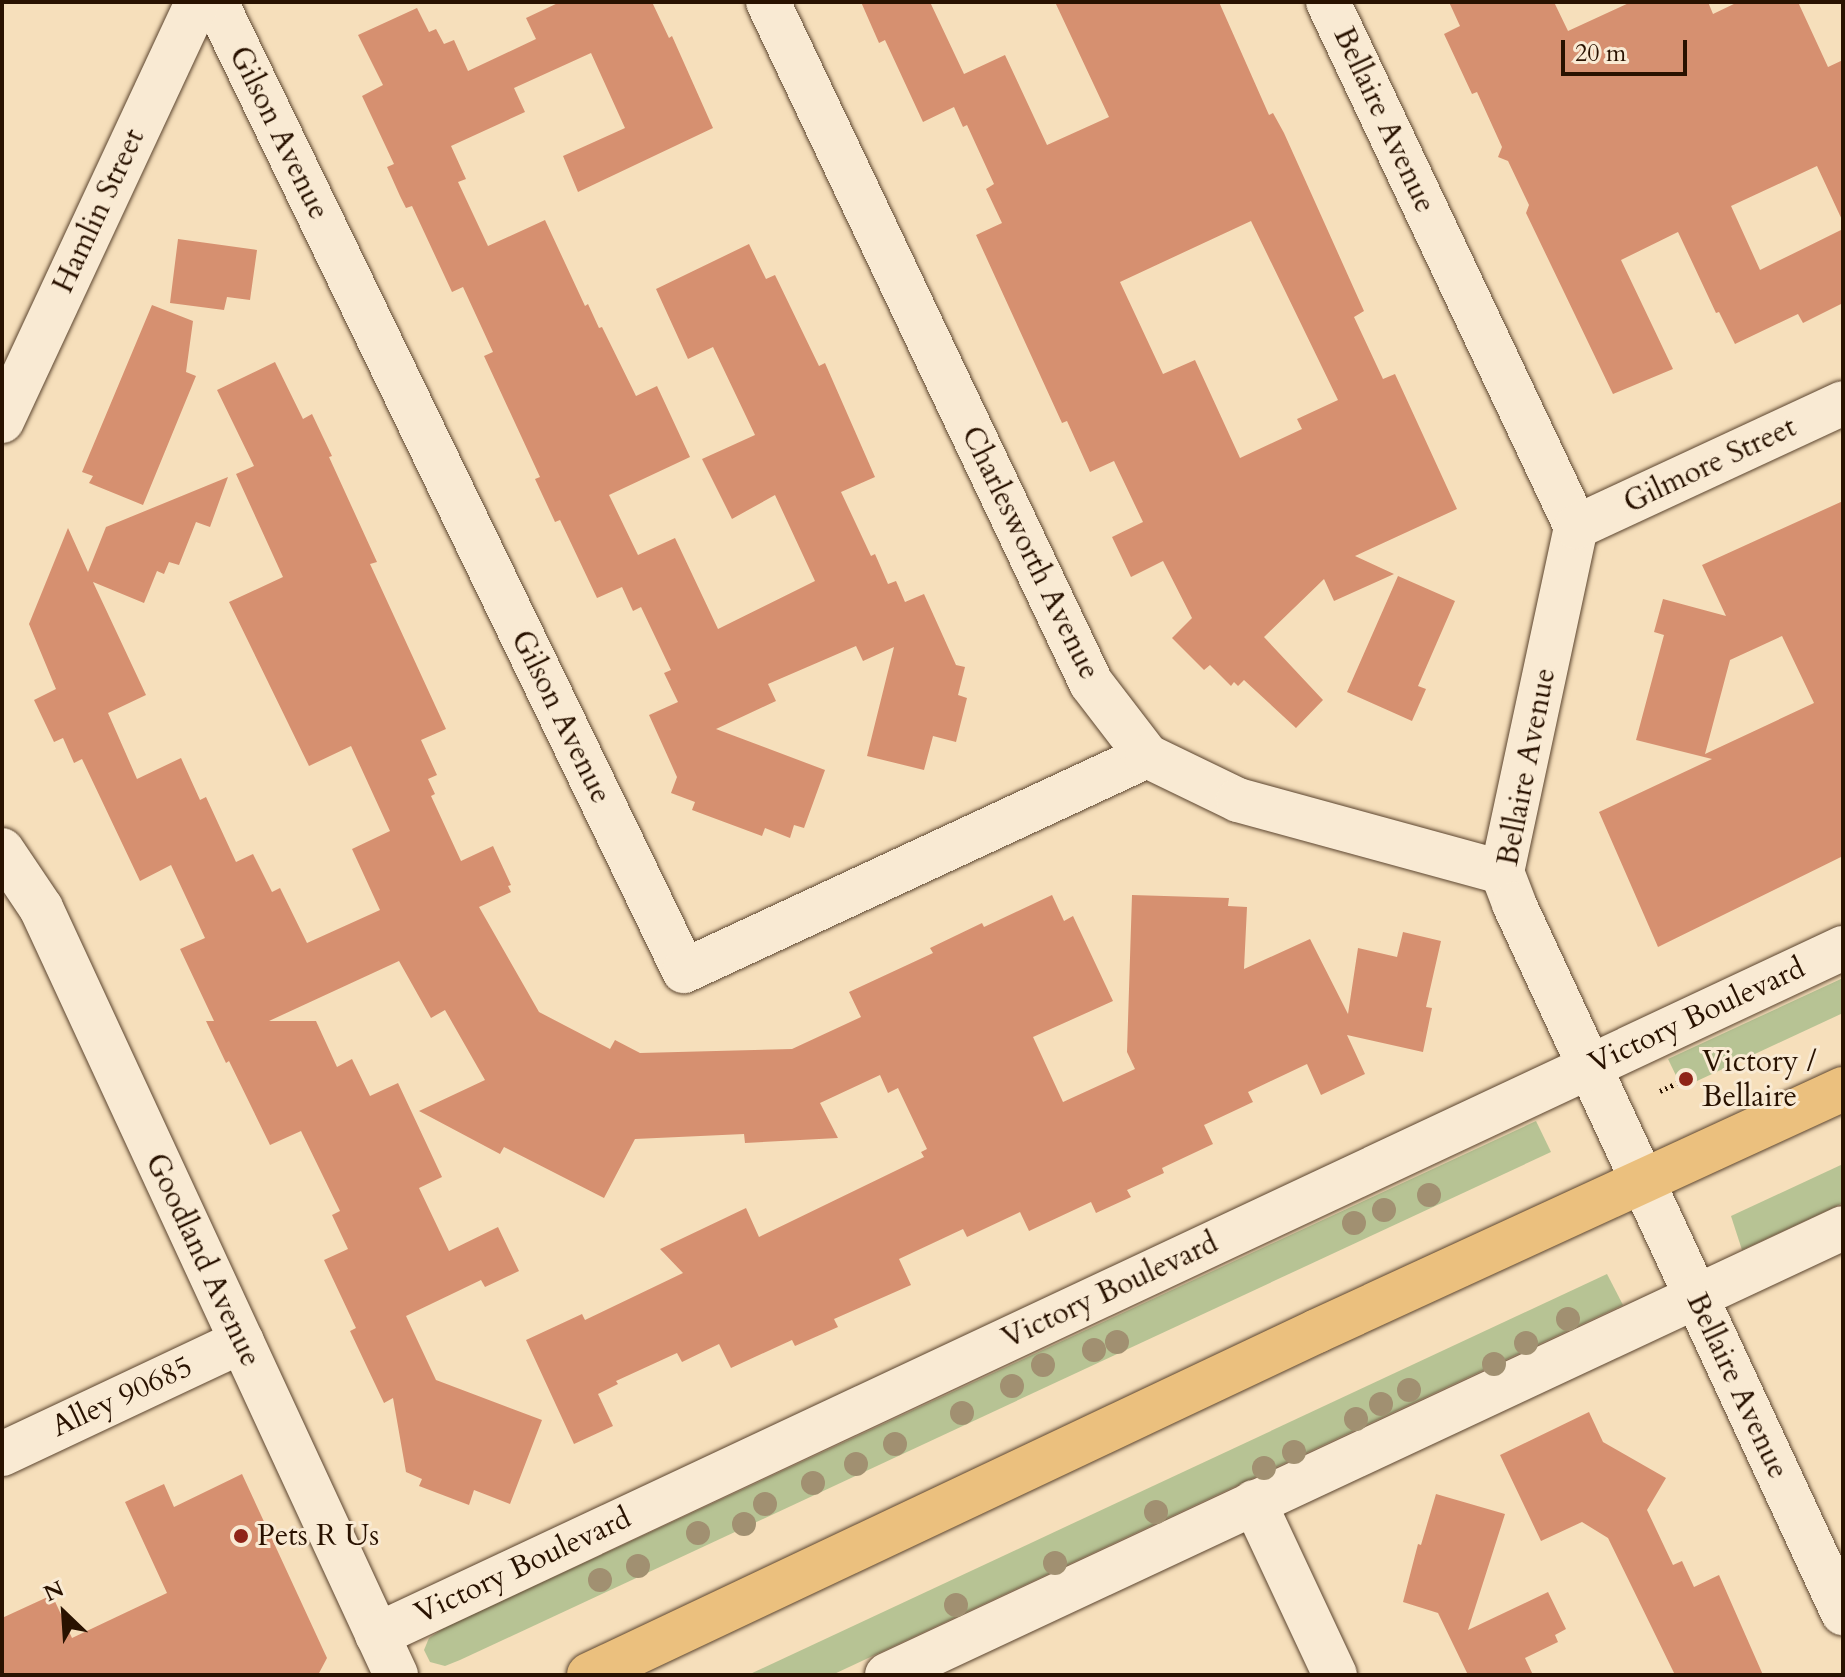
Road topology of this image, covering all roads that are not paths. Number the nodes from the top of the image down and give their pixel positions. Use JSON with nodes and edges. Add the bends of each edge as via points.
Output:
{"nodes":[{"id":1,"x":197,"y":2,"type":"edge"},
{"id":2,"x":216,"y":2,"type":"edge"},
{"id":3,"x":768,"y":2,"type":"edge"},
{"id":4,"x":1328,"y":2,"type":"edge"},
{"id":5,"x":1843,"y":403,"type":"edge"},
{"id":6,"x":2,"y":421,"type":"edge"},
{"id":7,"x":1576,"y":527,"type":"junction"},
{"id":8,"x":1147,"y":756,"type":"junction"},
{"id":9,"x":2,"y":850,"type":"edge"},
{"id":10,"x":1502,"y":872,"type":"junction"},
{"id":11,"x":1843,"y":948,"type":"edge"},
{"id":12,"x":1589,"y":1066,"type":"junction"},
{"id":13,"x":1843,"y":1089,"type":"edge"},
{"id":14,"x":1644,"y":1182,"type":"junction"},
{"id":15,"x":1843,"y":1228,"type":"edge"},
{"id":16,"x":1696,"y":1296,"type":"junction"},
{"id":17,"x":242,"y":1341,"type":"junction"},
{"id":18,"x":2,"y":1454,"type":"edge"},
{"id":19,"x":1254,"y":1502,"type":"junction"},
{"id":20,"x":1843,"y":1613,"type":"edge"},
{"id":21,"x":377,"y":1635,"type":"junction"},
{"id":22,"x":396,"y":1675,"type":"edge"},
{"id":23,"x":589,"y":1675,"type":"edge"},
{"id":24,"x":887,"y":1675,"type":"edge"},
{"id":25,"x":1335,"y":1675,"type":"edge"}],
"edges":[{"from":1,"to":6,"type":"street","name":"Hamlin Street"},
{"from":2,"to":8,"type":"street","name":"Gilson Avenue","via":[[684,971]]},
{"from":3,"to":8,"type":"street","name":"Charlesworth Avenue","via":[[1091,683]]},
{"from":4,"to":7,"type":"street","name":"Bellaire Avenue"},
{"from":5,"to":7,"type":"street","name":"Gilmore Street"},
{"from":7,"to":10,"type":"street","name":"Bellaire Avenue"},
{"from":8,"to":10,"type":"street","name":"Charlesworth Avenue","via":[[1238,800]]},
{"from":9,"to":17,"type":"street","name":"Goodland Avenue","via":[[41,908]]},
{"from":10,"to":12,"type":"street","name":"Bellaire Avenue"},
{"from":11,"to":12,"type":"street","name":"Victory Boulevard"},
{"from":12,"to":14,"type":"street","name":"Bellaire Avenue"},
{"from":12,"to":21,"type":"street","name":"Victory Boulevard"},
{"from":13,"to":14,"type":"main road"},
{"from":14,"to":16,"type":"street","name":"Bellaire Avenue"},
{"from":14,"to":23,"type":"main road"},
{"from":15,"to":16,"type":"street"},
{"from":16,"to":19,"type":"street"},
{"from":16,"to":20,"type":"street","name":"Bellaire Avenue"},
{"from":17,"to":18,"type":"street","name":"Alley 90685"},
{"from":17,"to":21,"type":"street","name":"Goodland Avenue"},
{"from":19,"to":24,"type":"street"},
{"from":19,"to":25,"type":"street"},
{"from":21,"to":22,"type":"street","name":"Goodland Avenue"}]}
